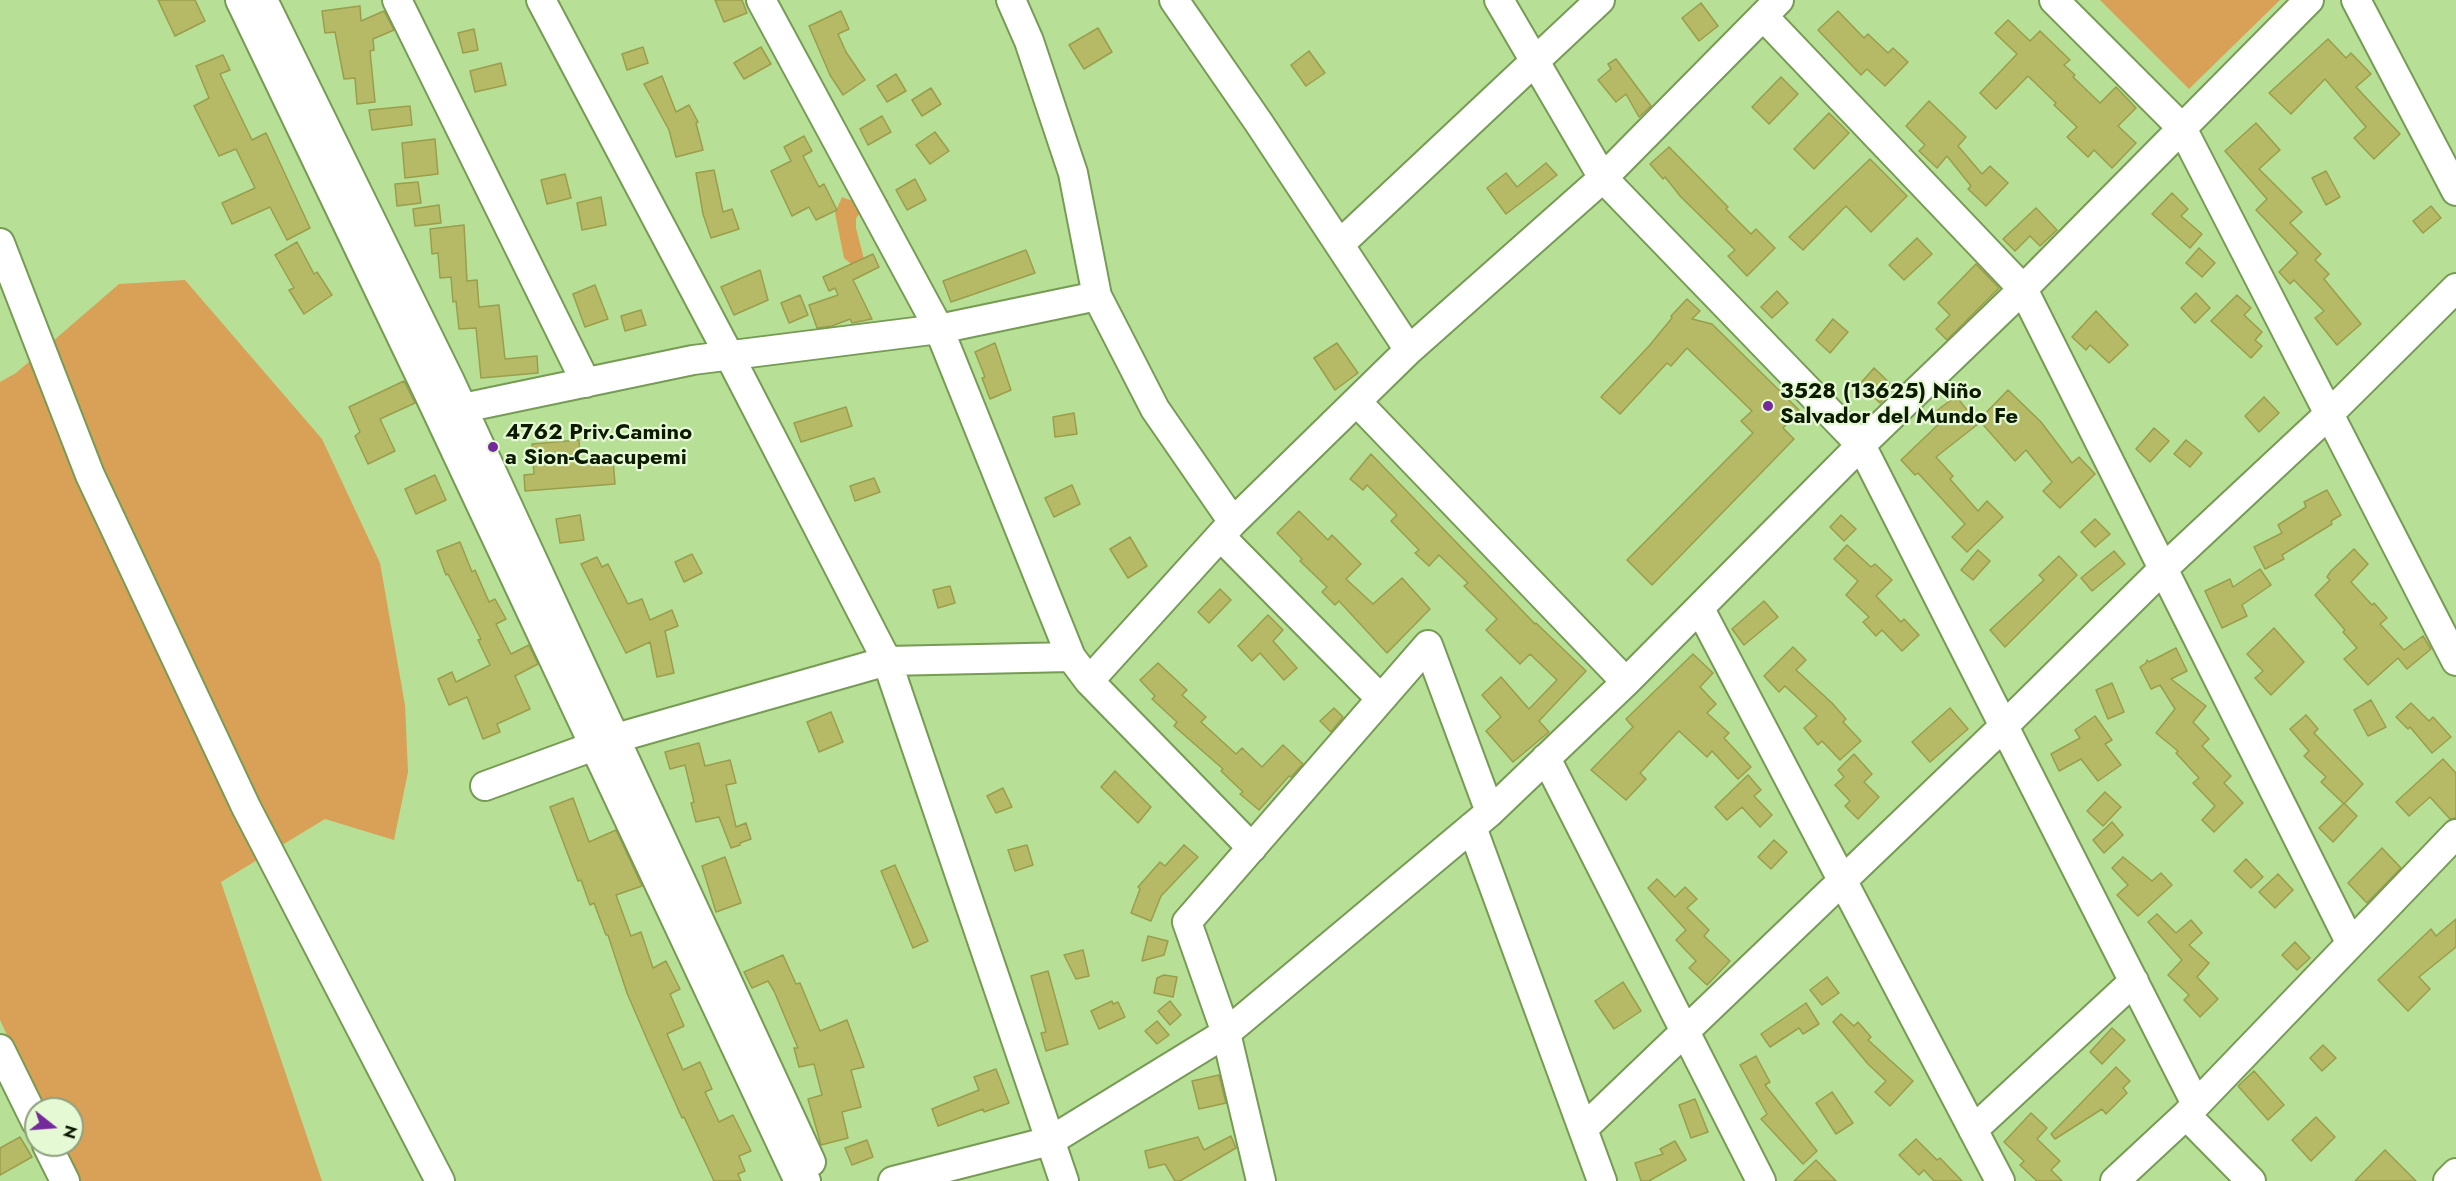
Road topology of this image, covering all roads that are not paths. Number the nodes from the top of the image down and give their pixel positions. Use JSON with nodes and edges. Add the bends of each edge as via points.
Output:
{"nodes":[{"id":1,"x":240,"y":0,"type":"edge"},
{"id":2,"x":263,"y":0,"type":"edge"},
{"id":3,"x":396,"y":0,"type":"edge"},
{"id":4,"x":541,"y":0,"type":"edge"},
{"id":5,"x":761,"y":0,"type":"edge"},
{"id":6,"x":1011,"y":0,"type":"edge"},
{"id":7,"x":1174,"y":0,"type":"edge"},
{"id":8,"x":1499,"y":0,"type":"edge"},
{"id":9,"x":1600,"y":0,"type":"edge"},
{"id":10,"x":2054,"y":0,"type":"edge"},
{"id":11,"x":2309,"y":0,"type":"edge"},
{"id":12,"x":2356,"y":0,"type":"edge"},
{"id":13,"x":1771,"y":8,"type":"edge"},
{"id":14,"x":1536,"y":60,"type":"junction"},
{"id":15,"x":2182,"y":128,"type":"junction"},
{"id":16,"x":1603,"y":178,"type":"junction"},
{"id":17,"x":2456,"y":191,"type":"edge"},
{"id":18,"x":0,"y":243,"type":"edge"},
{"id":19,"x":1340,"y":244,"type":"junction"},
{"id":20,"x":2456,"y":288,"type":"edge"},
{"id":21,"x":2023,"y":289,"type":"junction"},
{"id":22,"x":1097,"y":296,"type":"junction"},
{"id":23,"x":939,"y":329,"type":"junction"},
{"id":24,"x":1409,"y":350,"type":"junction"},
{"id":25,"x":729,"y":355,"type":"junction"},
{"id":26,"x":586,"y":382,"type":"junction"},
{"id":27,"x":1357,"y":402,"type":"junction"},
{"id":28,"x":450,"y":411,"type":"junction"},
{"id":29,"x":2329,"y":414,"type":"junction"},
{"id":30,"x":1861,"y":445,"type":"junction"},
{"id":31,"x":1227,"y":529,"type":"junction"},
{"id":32,"x":2163,"y":569,"type":"junction"},
{"id":33,"x":1700,"y":609,"type":"junction"},
{"id":34,"x":1071,"y":657,"type":"junction"},
{"id":35,"x":887,"y":661,"type":"junction"},
{"id":36,"x":2456,"y":661,"type":"edge"},
{"id":37,"x":1089,"y":681,"type":"junction"},
{"id":38,"x":1626,"y":682,"type":"junction"},
{"id":39,"x":1381,"y":699,"type":"junction"},
{"id":40,"x":2004,"y":726,"type":"junction"},
{"id":41,"x":605,"y":742,"type":"junction"},
{"id":42,"x":1546,"y":758,"type":"junction"},
{"id":43,"x":485,"y":786,"type":"dead end"},
{"id":44,"x":1481,"y":819,"type":"junction"},
{"id":45,"x":2456,"y":834,"type":"edge"},
{"id":46,"x":1252,"y":848,"type":"junction"},
{"id":47,"x":1842,"y":879,"type":"junction"},
{"id":48,"x":2350,"y":942,"type":"junction"},
{"id":49,"x":2134,"y":981,"type":"junction"},
{"id":50,"x":1685,"y":1031,"type":"junction"},
{"id":51,"x":1226,"y":1033,"type":"junction"},
{"id":52,"x":0,"y":1049,"type":"edge"},
{"id":53,"x":24,"y":1098,"type":"edge"},
{"id":54,"x":2191,"y":1109,"type":"junction"},
{"id":55,"x":1583,"y":1129,"type":"junction"},
{"id":56,"x":1973,"y":1130,"type":"junction"},
{"id":57,"x":1050,"y":1141,"type":"junction"},
{"id":58,"x":53,"y":1157,"type":"edge"},
{"id":59,"x":2456,"y":1173,"type":"edge"},
{"id":60,"x":65,"y":1181,"type":"edge"},
{"id":61,"x":440,"y":1181,"type":"edge"},
{"id":62,"x":806,"y":1181,"type":"edge"},
{"id":63,"x":813,"y":1181,"type":"edge"},
{"id":64,"x":893,"y":1181,"type":"edge"},
{"id":65,"x":1064,"y":1181,"type":"edge"},
{"id":66,"x":1261,"y":1181,"type":"edge"},
{"id":67,"x":1602,"y":1181,"type":"edge"},
{"id":68,"x":1761,"y":1181,"type":"edge"},
{"id":69,"x":2000,"y":1181,"type":"edge"},
{"id":70,"x":2115,"y":1181,"type":"edge"},
{"id":71,"x":2251,"y":1181,"type":"edge"},
{"id":72,"x":2448,"y":1181,"type":"edge"}],
"edges":[{"from":1,"to":28,"type":"street"},
{"from":2,"to":28,"type":"street"},
{"from":3,"to":26,"type":"street"},
{"from":4,"to":25,"type":"street"},
{"from":5,"to":23,"type":"street"},
{"from":6,"to":22,"type":"street","via":[[1029,41],[1072,173]]},
{"from":7,"to":19,"type":"street"},
{"from":8,"to":14,"type":"street"},
{"from":9,"to":14,"type":"street"},
{"from":10,"to":15,"type":"street"},
{"from":11,"to":15,"type":"street"},
{"from":12,"to":17,"type":"street"},
{"from":13,"to":16,"type":"street"},
{"from":13,"to":21,"type":"street"},
{"from":14,"to":16,"type":"street"},
{"from":14,"to":19,"type":"street"},
{"from":15,"to":21,"type":"street"},
{"from":15,"to":29,"type":"street"},
{"from":16,"to":24,"type":"street"},
{"from":16,"to":30,"type":"street"},
{"from":18,"to":61,"type":"street","via":[[94,486],[246,807]]},
{"from":19,"to":24,"type":"street"},
{"from":20,"to":29,"type":"street"},
{"from":21,"to":30,"type":"street"},
{"from":21,"to":32,"type":"street"},
{"from":22,"to":23,"type":"street"},
{"from":22,"to":31,"type":"street","via":[[1155,409]]},
{"from":23,"to":25,"type":"street"},
{"from":23,"to":34,"type":"street"},
{"from":24,"to":27,"type":"street"},
{"from":25,"to":26,"type":"street"},
{"from":25,"to":35,"type":"street"},
{"from":26,"to":28,"type":"street"},
{"from":27,"to":31,"type":"street"},
{"from":27,"to":38,"type":"street"},
{"from":28,"to":41,"type":"street"},
{"from":29,"to":32,"type":"street"},
{"from":29,"to":36,"type":"street"},
{"from":30,"to":33,"type":"street"},
{"from":30,"to":40,"type":"street"},
{"from":31,"to":37,"type":"street"},
{"from":31,"to":39,"type":"street"},
{"from":32,"to":40,"type":"street"},
{"from":32,"to":48,"type":"street"},
{"from":33,"to":38,"type":"street"},
{"from":33,"to":47,"type":"street"},
{"from":34,"to":35,"type":"street"},
{"from":34,"to":37,"type":"street"},
{"from":35,"to":41,"type":"street"},
{"from":35,"to":57,"type":"street"},
{"from":37,"to":46,"type":"street"},
{"from":38,"to":42,"type":"street"},
{"from":39,"to":44,"type":"street","via":[[1428,645]]},
{"from":39,"to":46,"type":"street"},
{"from":40,"to":47,"type":"street"},
{"from":40,"to":49,"type":"street"},
{"from":41,"to":43,"type":"street"},
{"from":41,"to":62,"type":"street","via":[[796,1175]]},
{"from":41,"to":63,"type":"street","via":[[814,1167]]},
{"from":42,"to":44,"type":"street"},
{"from":42,"to":50,"type":"street"},
{"from":44,"to":51,"type":"street"},
{"from":44,"to":55,"type":"street"},
{"from":45,"to":48,"type":"street"},
{"from":46,"to":51,"type":"street","via":[[1187,922]]},
{"from":47,"to":50,"type":"street"},
{"from":47,"to":56,"type":"street"},
{"from":48,"to":54,"type":"street"},
{"from":49,"to":54,"type":"street"},
{"from":49,"to":56,"type":"street"},
{"from":50,"to":55,"type":"street"},
{"from":50,"to":68,"type":"street"},
{"from":51,"to":57,"type":"street"},
{"from":51,"to":66,"type":"street"},
{"from":52,"to":53,"type":"street"},
{"from":54,"to":70,"type":"street"},
{"from":54,"to":71,"type":"street"},
{"from":55,"to":67,"type":"street"},
{"from":56,"to":69,"type":"street"},
{"from":57,"to":64,"type":"street"},
{"from":57,"to":65,"type":"street"},
{"from":58,"to":60,"type":"street"},
{"from":59,"to":72,"type":"street"}]}
